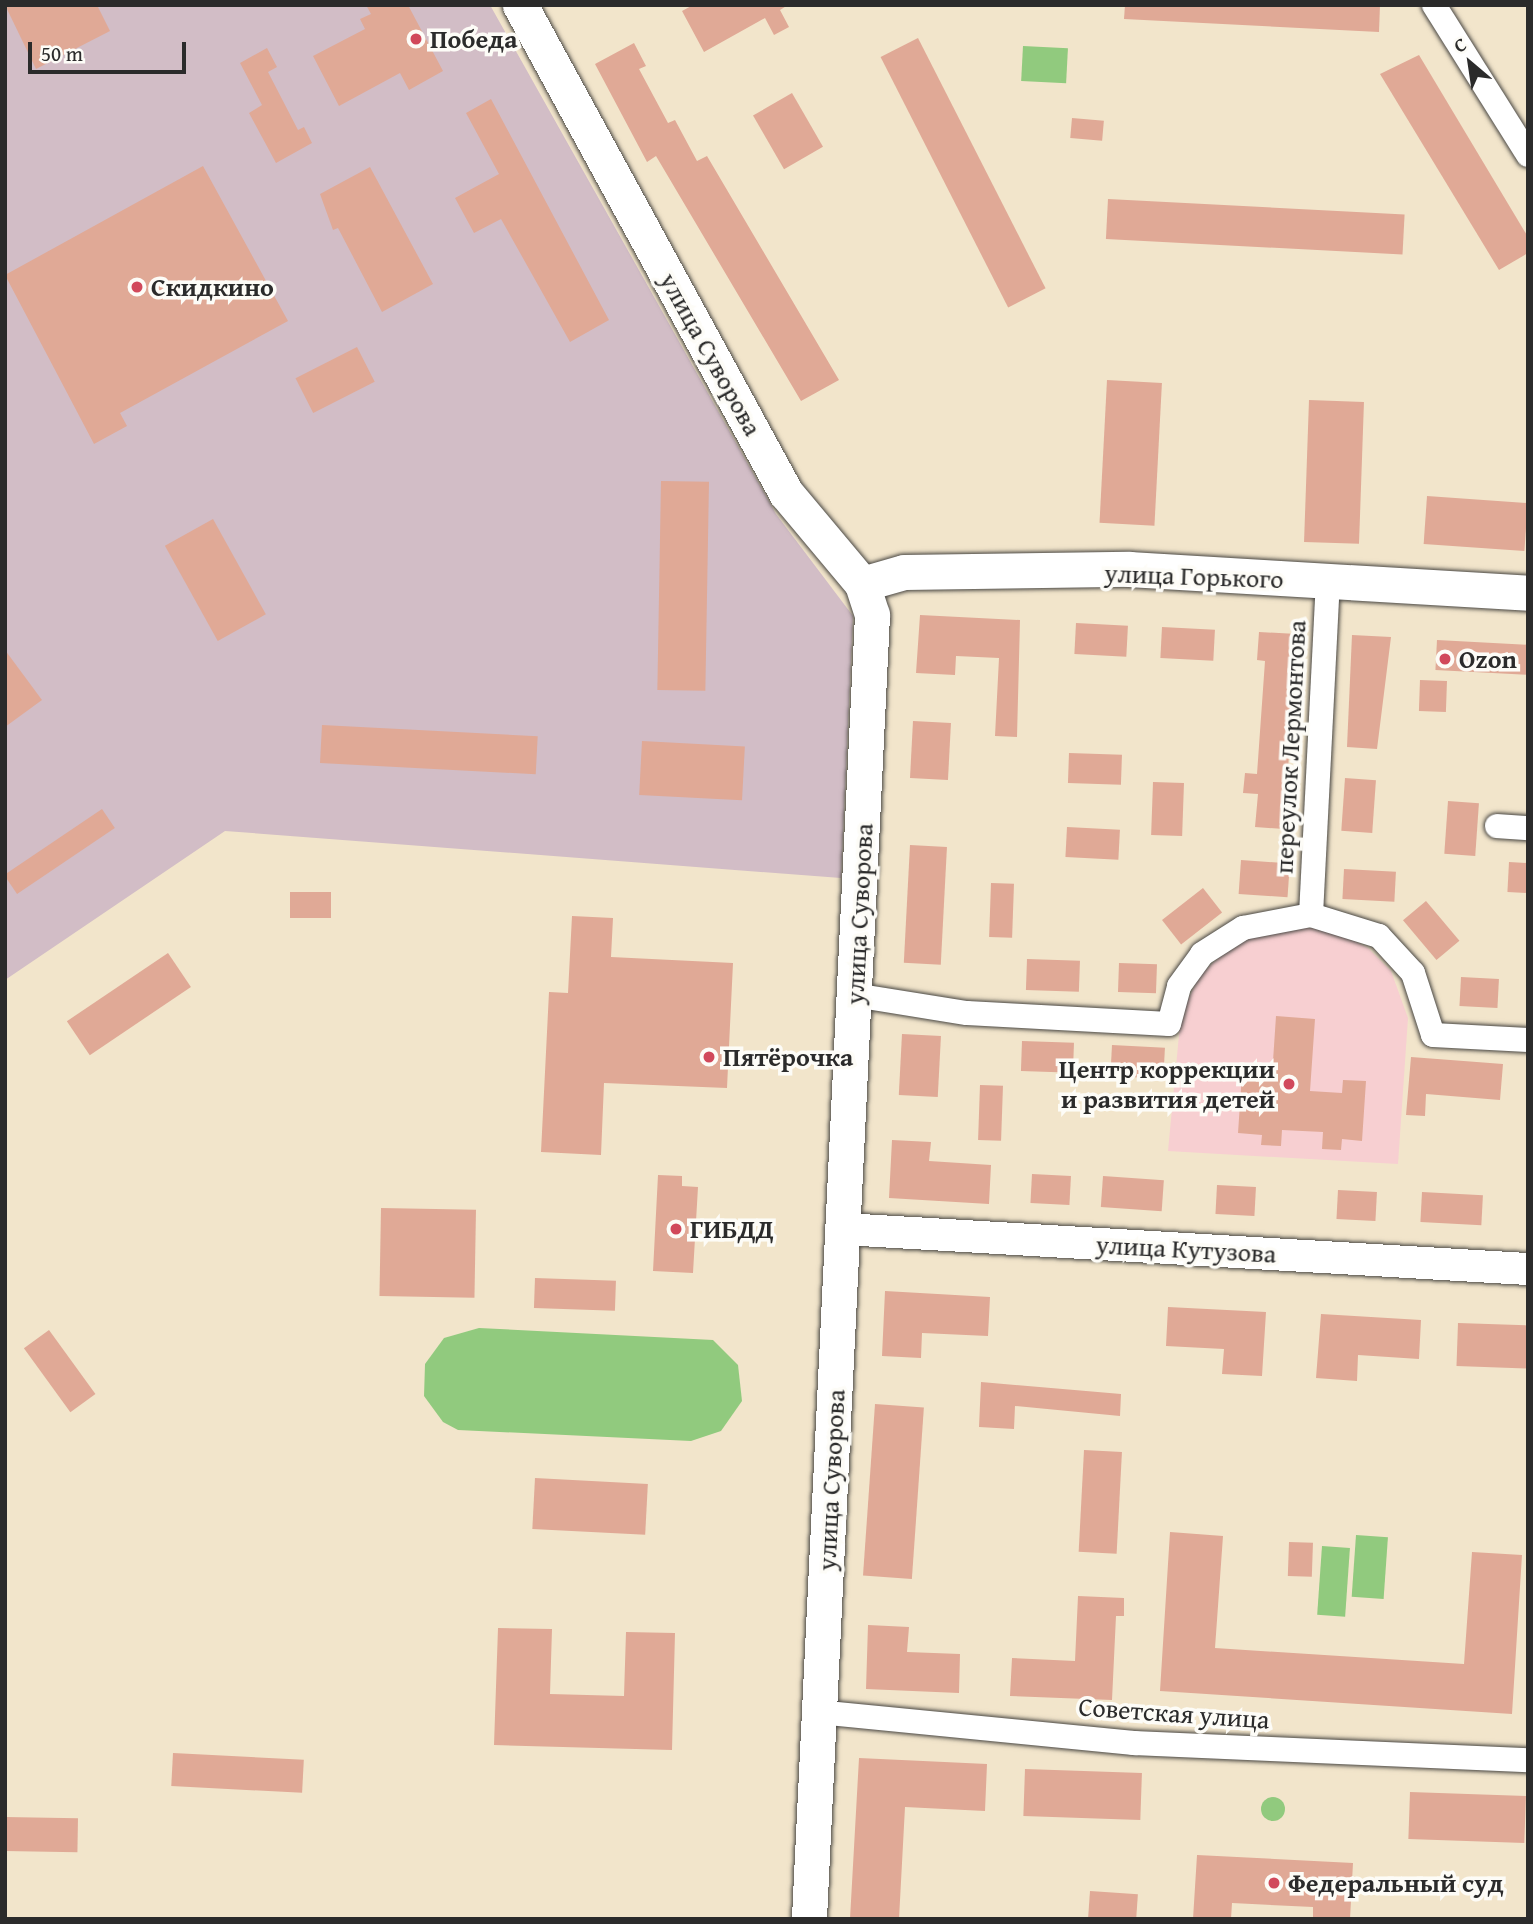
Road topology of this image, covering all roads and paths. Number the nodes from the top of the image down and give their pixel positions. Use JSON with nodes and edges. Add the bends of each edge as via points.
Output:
{"nodes":[{"id":1,"x":520,"y":5,"type":"edge"},
{"id":2,"x":1434,"y":5,"type":"edge"},
{"id":3,"x":1528,"y":155,"type":"edge"},
{"id":4,"x":1328,"y":581,"type":"junction"},
{"id":5,"x":862,"y":584,"type":"junction"},
{"id":6,"x":1528,"y":593,"type":"edge"},
{"id":7,"x":1497,"y":826,"type":"dead end"},
{"id":8,"x":1528,"y":828,"type":"edge"},
{"id":9,"x":1311,"y":915,"type":"junction"},
{"id":10,"x":854,"y":995,"type":"junction"},
{"id":11,"x":1528,"y":1040,"type":"edge"},
{"id":12,"x":844,"y":1229,"type":"junction"},
{"id":13,"x":1528,"y":1269,"type":"edge"},
{"id":14,"x":818,"y":1712,"type":"junction"},
{"id":15,"x":1528,"y":1760,"type":"edge"},
{"id":16,"x":809,"y":1919,"type":"edge"}],
"edges":[{"from":1,"to":5,"type":"main road","name":"улица Суворова","via":[[786,493]]},
{"from":2,"to":3,"type":"street"},
{"from":4,"to":5,"type":"main road","name":"улица Горького","via":[[1129,569],[904,572]]},
{"from":4,"to":6,"type":"main road","name":"улица Горького"},
{"from":4,"to":9,"type":"street","name":"переулок Лермонтова"},
{"from":5,"to":10,"type":"main road","name":"улица Суворова","via":[[872,640]]},
{"from":7,"to":8,"type":"street"},
{"from":9,"to":10,"type":"street","via":[[1243,928],[1202,954],[1180,986],[1169,1024],[967,1013]]},
{"from":9,"to":11,"type":"street","via":[[1379,936],[1413,973],[1433,1035]]},
{"from":10,"to":12,"type":"main road","name":"улица Суворова"},
{"from":12,"to":13,"type":"street","name":"улица Кутузова"},
{"from":12,"to":14,"type":"main road","name":"улица Суворова"},
{"from":14,"to":15,"type":"street","name":"Советская улица","via":[[1135,1743]]},
{"from":14,"to":16,"type":"main road","name":"улица Суворова"}]}
